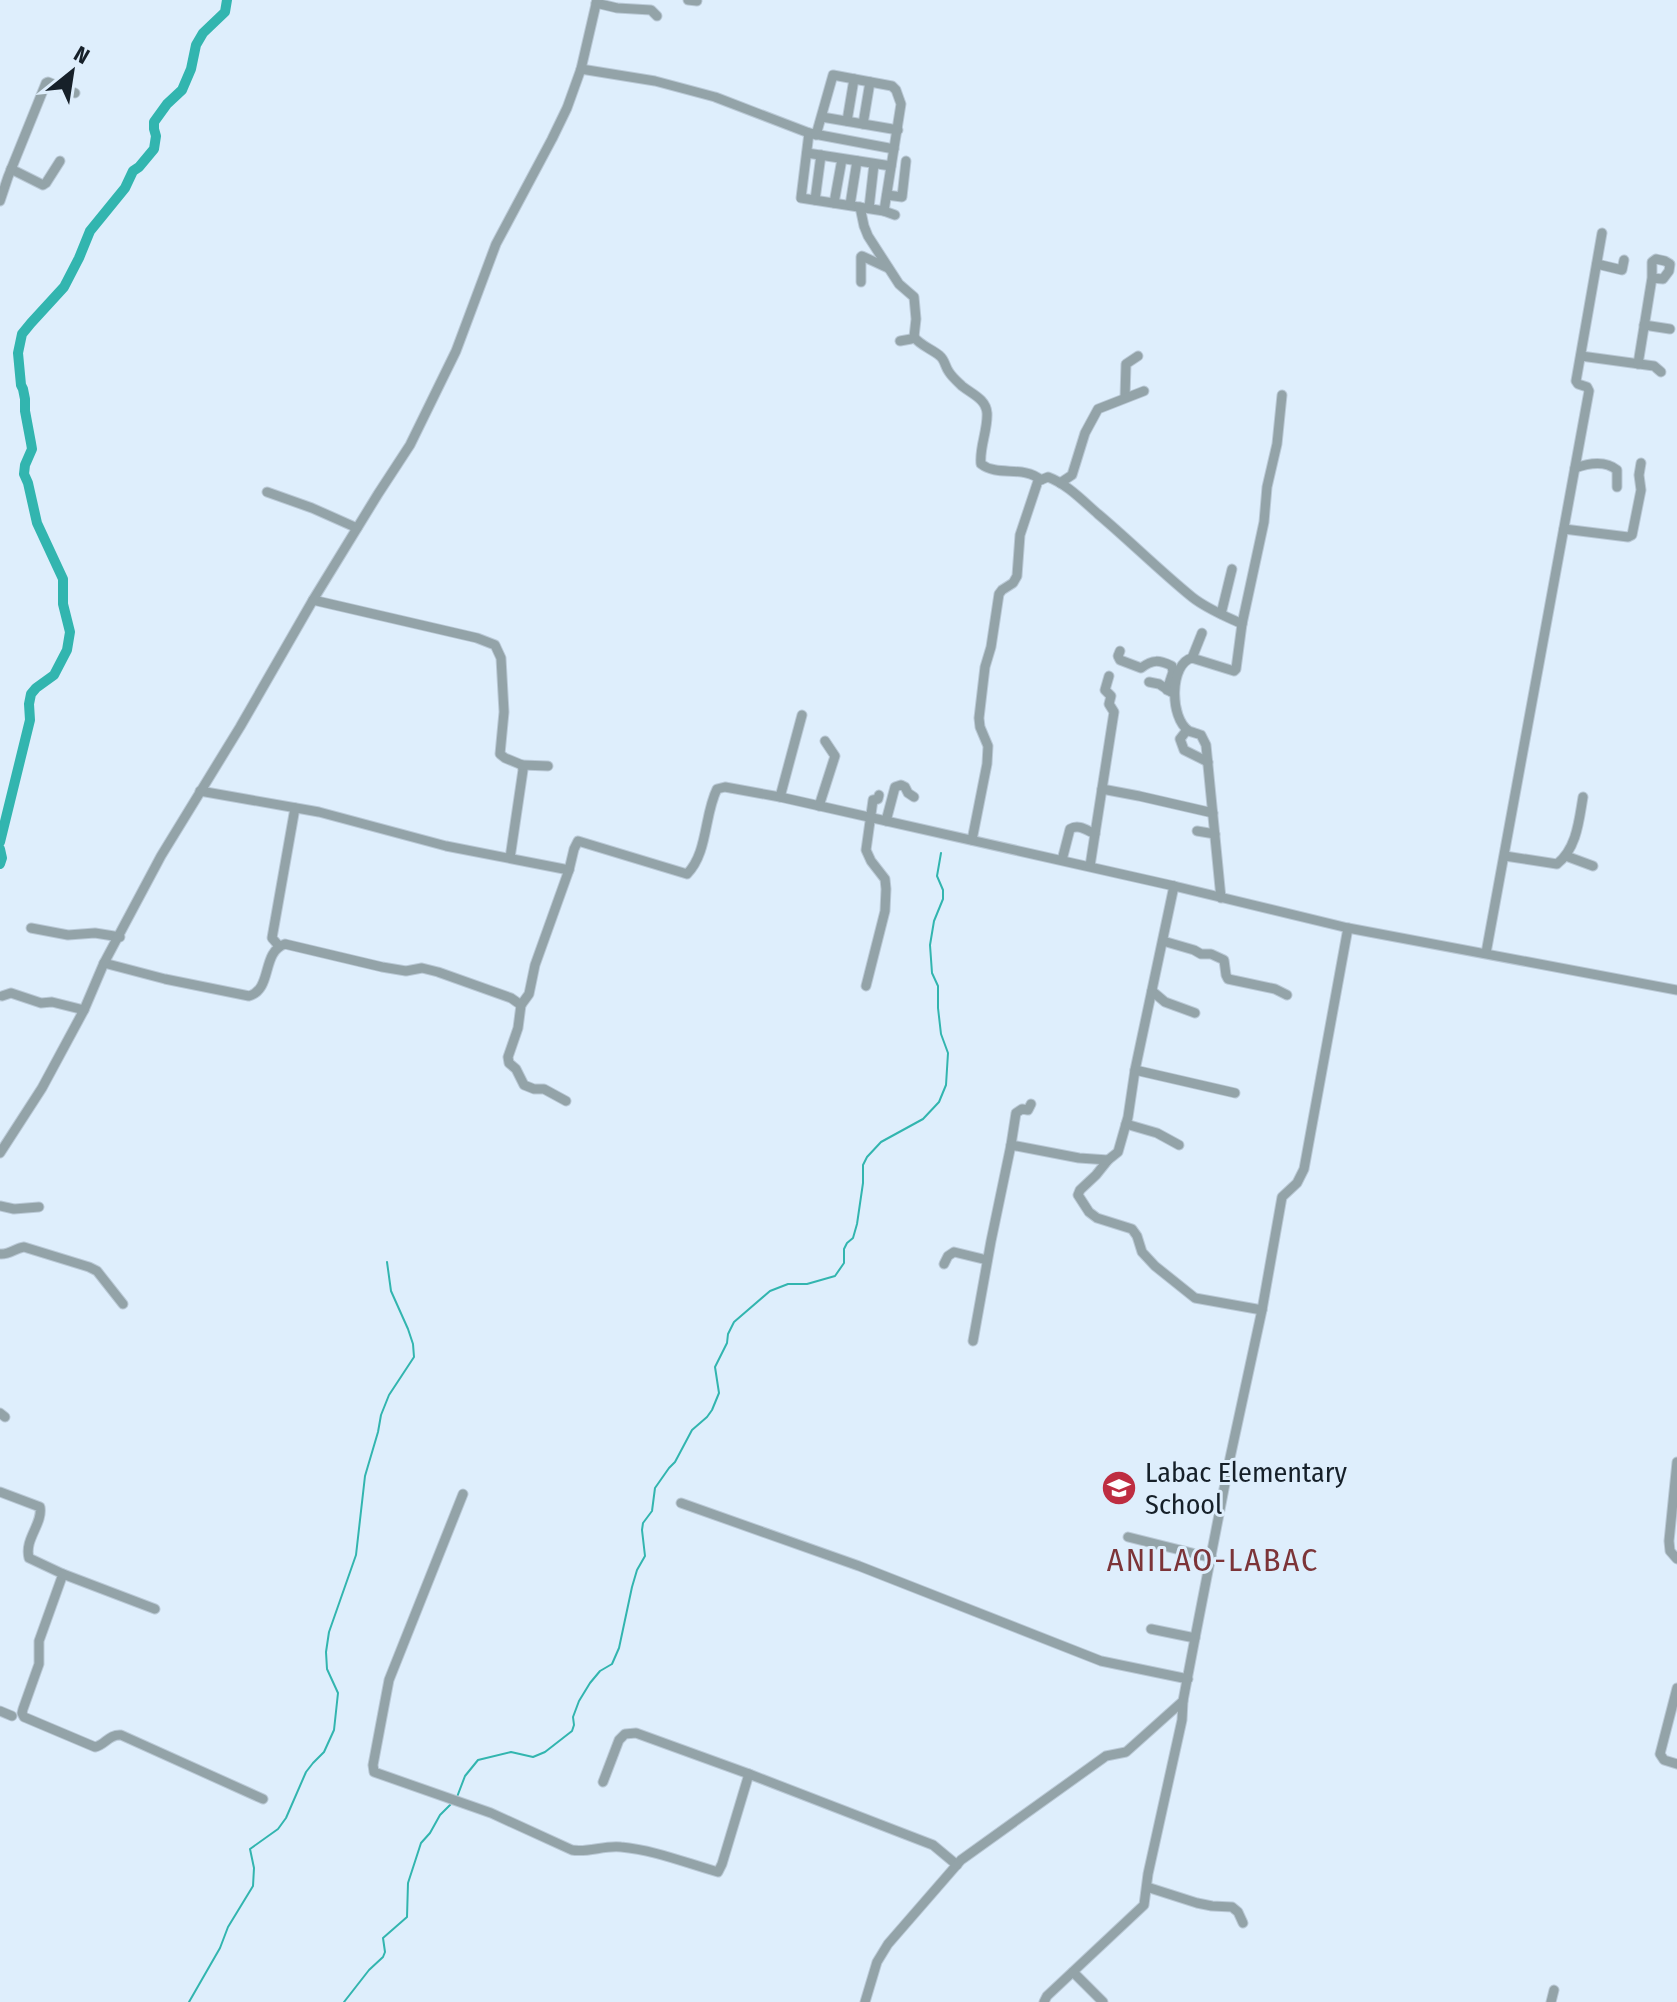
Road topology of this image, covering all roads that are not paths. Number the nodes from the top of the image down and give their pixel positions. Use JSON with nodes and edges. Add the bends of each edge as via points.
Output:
{"nodes":[{"id":1,"x":688,"y":0,"type":"edge"},
{"id":2,"x":597,"y":1,"type":"edge"},
{"id":3,"x":697,"y":1,"type":"edge"},
{"id":4,"x":657,"y":16,"type":"dead end"},
{"id":5,"x":581,"y":69,"type":"junction"},
{"id":6,"x":854,"y":79,"type":"junction"},
{"id":7,"x":870,"y":82,"type":"junction"},
{"id":8,"x":75,"y":93,"type":"dead end"},
{"id":9,"x":822,"y":117,"type":"junction"},
{"id":10,"x":847,"y":121,"type":"junction"},
{"id":11,"x":863,"y":124,"type":"junction"},
{"id":12,"x":898,"y":130,"type":"junction"},
{"id":13,"x":813,"y":134,"type":"junction"},
{"id":14,"x":894,"y":149,"type":"junction"},
{"id":15,"x":807,"y":153,"type":"junction"},
{"id":16,"x":821,"y":155,"type":"junction"},
{"id":17,"x":842,"y":159,"type":"junction"},
{"id":18,"x":60,"y":161,"type":"dead end"},
{"id":19,"x":857,"y":161,"type":"junction"},
{"id":20,"x":906,"y":161,"type":"dead end"},
{"id":21,"x":874,"y":164,"type":"junction"},
{"id":22,"x":891,"y":166,"type":"junction"},
{"id":23,"x":11,"y":169,"type":"junction"},
{"id":24,"x":887,"y":195,"type":"junction"},
{"id":25,"x":815,"y":200,"type":"junction"},
{"id":26,"x":0,"y":201,"type":"edge"},
{"id":27,"x":834,"y":203,"type":"junction"},
{"id":28,"x":860,"y":207,"type":"junction"},
{"id":29,"x":884,"y":211,"type":"junction"},
{"id":30,"x":895,"y":215,"type":"dead end"},
{"id":31,"x":1602,"y":233,"type":"dead end"},
{"id":32,"x":1624,"y":260,"type":"dead end"},
{"id":33,"x":1597,"y":264,"type":"junction"},
{"id":34,"x":888,"y":268,"type":"junction"},
{"id":35,"x":1652,"y":278,"type":"dead end"},
{"id":36,"x":861,"y":282,"type":"dead end"},
{"id":37,"x":1644,"y":325,"type":"junction"},
{"id":38,"x":1670,"y":329,"type":"dead end"},
{"id":39,"x":914,"y":337,"type":"junction"},
{"id":40,"x":900,"y":341,"type":"dead end"},
{"id":41,"x":1138,"y":356,"type":"dead end"},
{"id":42,"x":1581,"y":356,"type":"junction"},
{"id":43,"x":1638,"y":364,"type":"junction"},
{"id":44,"x":1661,"y":372,"type":"dead end"},
{"id":45,"x":1144,"y":391,"type":"dead end"},
{"id":46,"x":1282,"y":395,"type":"dead end"},
{"id":47,"x":1125,"y":397,"type":"junction"},
{"id":48,"x":1641,"y":463,"type":"dead end"},
{"id":49,"x":1575,"y":468,"type":"junction"},
{"id":50,"x":1041,"y":480,"type":"junction"},
{"id":51,"x":1060,"y":483,"type":"junction"},
{"id":52,"x":1617,"y":487,"type":"dead end"},
{"id":53,"x":267,"y":492,"type":"dead end"},
{"id":54,"x":357,"y":528,"type":"junction"},
{"id":55,"x":1564,"y":529,"type":"junction"},
{"id":56,"x":1232,"y":569,"type":"dead end"},
{"id":57,"x":313,"y":600,"type":"junction"},
{"id":58,"x":1221,"y":614,"type":"junction"},
{"id":59,"x":1242,"y":624,"type":"junction"},
{"id":60,"x":1202,"y":633,"type":"dead end"},
{"id":61,"x":1120,"y":651,"type":"dead end"},
{"id":62,"x":1192,"y":658,"type":"junction"},
{"id":63,"x":1109,"y":676,"type":"dead end"},
{"id":64,"x":1149,"y":682,"type":"dead end"},
{"id":65,"x":1171,"y":692,"type":"junction"},
{"id":66,"x":802,"y":715,"type":"dead end"},
{"id":67,"x":1187,"y":730,"type":"junction"},
{"id":68,"x":825,"y":741,"type":"dead end"},
{"id":69,"x":1208,"y":762,"type":"junction"},
{"id":70,"x":522,"y":765,"type":"junction"},
{"id":71,"x":548,"y":766,"type":"dead end"},
{"id":72,"x":1102,"y":789,"type":"junction"},
{"id":73,"x":200,"y":791,"type":"junction"},
{"id":74,"x":879,"y":795,"type":"dead end"},
{"id":75,"x":780,"y":797,"type":"junction"},
{"id":76,"x":914,"y":797,"type":"dead end"},
{"id":77,"x":1583,"y":797,"type":"dead end"},
{"id":78,"x":819,"y":806,"type":"junction"},
{"id":79,"x":295,"y":808,"type":"junction"},
{"id":80,"x":1213,"y":813,"type":"junction"},
{"id":81,"x":871,"y":816,"type":"junction"},
{"id":82,"x":886,"y":818,"type":"junction"},
{"id":83,"x":1197,"y":831,"type":"dead end"},
{"id":84,"x":1095,"y":834,"type":"junction"},
{"id":85,"x":1215,"y":834,"type":"junction"},
{"id":86,"x":972,"y":840,"type":"junction"},
{"id":87,"x":1505,"y":856,"type":"junction"},
{"id":88,"x":1566,"y":856,"type":"junction"},
{"id":89,"x":510,"y":858,"type":"junction"},
{"id":90,"x":1062,"y":860,"type":"junction"},
{"id":91,"x":1090,"y":866,"type":"junction"},
{"id":92,"x":1593,"y":866,"type":"dead end"},
{"id":93,"x":569,"y":870,"type":"junction"},
{"id":94,"x":1174,"y":886,"type":"junction"},
{"id":95,"x":1221,"y":898,"type":"junction"},
{"id":96,"x":31,"y":928,"type":"dead end"},
{"id":97,"x":1348,"y":928,"type":"junction"},
{"id":98,"x":120,"y":937,"type":"junction"},
{"id":99,"x":1163,"y":941,"type":"junction"},
{"id":100,"x":279,"y":946,"type":"junction"},
{"id":101,"x":1486,"y":953,"type":"junction"},
{"id":102,"x":104,"y":963,"type":"junction"},
{"id":103,"x":866,"y":986,"type":"dead end"},
{"id":104,"x":1677,"y":990,"type":"edge"},
{"id":105,"x":1152,"y":991,"type":"junction"},
{"id":106,"x":1287,"y":995,"type":"dead end"},
{"id":107,"x":2,"y":996,"type":"edge"},
{"id":108,"x":521,"y":1005,"type":"junction"},
{"id":109,"x":84,"y":1010,"type":"junction"},
{"id":110,"x":1195,"y":1013,"type":"dead end"},
{"id":111,"x":1135,"y":1070,"type":"junction"},
{"id":112,"x":1235,"y":1093,"type":"dead end"},
{"id":113,"x":566,"y":1101,"type":"dead end"},
{"id":114,"x":1031,"y":1104,"type":"dead end"},
{"id":115,"x":1126,"y":1124,"type":"junction"},
{"id":116,"x":1011,"y":1145,"type":"junction"},
{"id":117,"x":1179,"y":1145,"type":"dead end"},
{"id":118,"x":0,"y":1153,"type":"edge"},
{"id":119,"x":1108,"y":1160,"type":"junction"},
{"id":120,"x":0,"y":1206,"type":"edge"},
{"id":121,"x":39,"y":1207,"type":"dead end"},
{"id":122,"x":0,"y":1254,"type":"edge"},
{"id":123,"x":987,"y":1260,"type":"junction"},
{"id":124,"x":944,"y":1264,"type":"dead end"},
{"id":125,"x":123,"y":1304,"type":"dead end"},
{"id":126,"x":1262,"y":1310,"type":"junction"},
{"id":127,"x":973,"y":1341,"type":"dead end"},
{"id":128,"x":1677,"y":1462,"type":"edge"},
{"id":129,"x":0,"y":1492,"type":"edge"},
{"id":130,"x":463,"y":1494,"type":"dead end"},
{"id":131,"x":681,"y":1503,"type":"dead end"},
{"id":132,"x":1128,"y":1537,"type":"dead end"},
{"id":133,"x":1212,"y":1558,"type":"junction"},
{"id":134,"x":1677,"y":1559,"type":"edge"},
{"id":135,"x":63,"y":1574,"type":"junction"},
{"id":136,"x":155,"y":1609,"type":"dead end"},
{"id":137,"x":1151,"y":1629,"type":"dead end"},
{"id":138,"x":1195,"y":1638,"type":"junction"},
{"id":139,"x":1188,"y":1679,"type":"junction"},
{"id":140,"x":1677,"y":1688,"type":"edge"},
{"id":141,"x":1183,"y":1701,"type":"junction"},
{"id":142,"x":0,"y":1711,"type":"edge"},
{"id":143,"x":12,"y":1716,"type":"dead end"},
{"id":144,"x":1677,"y":1764,"type":"edge"},
{"id":145,"x":749,"y":1774,"type":"junction"},
{"id":146,"x":603,"y":1782,"type":"dead end"},
{"id":147,"x":263,"y":1799,"type":"dead end"},
{"id":148,"x":957,"y":1865,"type":"junction"},
{"id":149,"x":1152,"y":1888,"type":"junction"},
{"id":150,"x":1243,"y":1923,"type":"dead end"},
{"id":151,"x":1073,"y":1972,"type":"junction"},
{"id":152,"x":1554,"y":1990,"type":"dead end"},
{"id":153,"x":865,"y":2002,"type":"edge"},
{"id":154,"x":1044,"y":2002,"type":"edge"},
{"id":155,"x":1103,"y":2002,"type":"edge"},
{"id":156,"x":1551,"y":2002,"type":"edge"}],
"edges":[{"from":1,"to":3,"type":"street"},
{"from":2,"to":4,"type":"street","via":[[651,10]]},
{"from":2,"to":5,"type":"street"},
{"from":5,"to":13,"type":"street","via":[[715,97]]},
{"from":5,"to":54,"type":"street","via":[[552,139],[496,244],[433,401]]},
{"from":6,"to":7,"type":"street"},
{"from":6,"to":9,"type":"street","via":[[832,76]]},
{"from":6,"to":10,"type":"street"},
{"from":7,"to":11,"type":"street"},
{"from":7,"to":12,"type":"street","via":[[896,90],[901,104]]},
{"from":8,"to":23,"type":"street","via":[[47,82]]},
{"from":9,"to":10,"type":"street"},
{"from":9,"to":13,"type":"street"},
{"from":10,"to":11,"type":"street"},
{"from":11,"to":12,"type":"street"},
{"from":12,"to":14,"type":"street"},
{"from":13,"to":14,"type":"street"},
{"from":13,"to":15,"type":"street"},
{"from":14,"to":22,"type":"street"},
{"from":15,"to":16,"type":"street"},
{"from":15,"to":25,"type":"street","via":[[801,198]]},
{"from":16,"to":17,"type":"street"},
{"from":16,"to":25,"type":"street"},
{"from":17,"to":19,"type":"street"},
{"from":17,"to":27,"type":"street"},
{"from":18,"to":23,"type":"street","via":[[43,185]]},
{"from":19,"to":21,"type":"street"},
{"from":19,"to":28,"type":"street"},
{"from":20,"to":24,"type":"street","via":[[902,197]]},
{"from":21,"to":22,"type":"street"},
{"from":21,"to":28,"type":"street"},
{"from":22,"to":24,"type":"street"},
{"from":23,"to":26,"type":"street"},
{"from":24,"to":29,"type":"street"},
{"from":25,"to":27,"type":"street"},
{"from":27,"to":28,"type":"street"},
{"from":28,"to":29,"type":"street"},
{"from":28,"to":34,"type":"street","via":[[868,236]]},
{"from":29,"to":30,"type":"street"},
{"from":31,"to":33,"type":"street"},
{"from":32,"to":33,"type":"street","via":[[1622,270]]},
{"from":33,"to":42,"type":"street"},
{"from":34,"to":36,"type":"street","via":[[862,256]]},
{"from":34,"to":39,"type":"street","via":[[914,297]]},
{"from":35,"to":37,"type":"street"},
{"from":37,"to":38,"type":"street"},
{"from":37,"to":43,"type":"street"},
{"from":39,"to":40,"type":"street"},
{"from":39,"to":50,"type":"street","via":[[942,357],[948,372],[985,406],[981,464],[1032,473]]},
{"from":41,"to":47,"type":"street","via":[[1125,369]]},
{"from":42,"to":43,"type":"street"},
{"from":42,"to":49,"type":"street","via":[[1576,381],[1589,391]]},
{"from":43,"to":44,"type":"street"},
{"from":45,"to":47,"type":"street"},
{"from":46,"to":59,"type":"street","via":[[1264,522]]},
{"from":47,"to":51,"type":"street","via":[[1098,409],[1072,475]]},
{"from":48,"to":55,"type":"street","via":[[1632,535]]},
{"from":49,"to":52,"type":"street","via":[[1592,463],[1616,467]]},
{"from":49,"to":55,"type":"street"},
{"from":50,"to":51,"type":"street","via":[[1048,477]]},
{"from":50,"to":86,"type":"street","via":[[1020,535],[1017,576],[999,594],[985,667],[979,718],[988,755]]},
{"from":51,"to":58,"type":"street","via":[[1192,597]]},
{"from":53,"to":54,"type":"street"},
{"from":54,"to":57,"type":"street"},
{"from":55,"to":87,"type":"street"},
{"from":56,"to":58,"type":"street"},
{"from":57,"to":70,"type":"street","via":[[495,645],[504,696],[500,754]]},
{"from":57,"to":73,"type":"street"},
{"from":58,"to":59,"type":"street"},
{"from":59,"to":62,"type":"street","via":[[1234,671]]},
{"from":60,"to":62,"type":"street"},
{"from":61,"to":65,"type":"street","via":[[1120,660],[1137,667],[1153,661],[1172,666]]},
{"from":62,"to":65,"type":"street","via":[[1184,661]]},
{"from":63,"to":72,"type":"street","via":[[1105,690],[1114,712]]},
{"from":64,"to":65,"type":"street"},
{"from":65,"to":67,"type":"street"},
{"from":66,"to":75,"type":"street"},
{"from":67,"to":69,"type":"street","via":[[1204,737]]},
{"from":67,"to":69,"type":"street","via":[[1180,739],[1184,750]]},
{"from":68,"to":78,"type":"street","via":[[835,756]]},
{"from":69,"to":80,"type":"street"},
{"from":70,"to":71,"type":"street"},
{"from":70,"to":89,"type":"street"},
{"from":72,"to":80,"type":"street"},
{"from":72,"to":84,"type":"street"},
{"from":73,"to":79,"type":"street"},
{"from":73,"to":98,"type":"street"},
{"from":74,"to":81,"type":"street"},
{"from":75,"to":78,"type":"street"},
{"from":75,"to":93,"type":"street","via":[[717,789],[687,874],[578,841]]},
{"from":76,"to":82,"type":"street","via":[[897,785]]},
{"from":77,"to":88,"type":"street"},
{"from":78,"to":81,"type":"street"},
{"from":79,"to":89,"type":"street"},
{"from":79,"to":100,"type":"street","via":[[272,938]]},
{"from":80,"to":85,"type":"street"},
{"from":81,"to":82,"type":"street"},
{"from":81,"to":103,"type":"street","via":[[866,850],[886,889]]},
{"from":82,"to":86,"type":"street"},
{"from":83,"to":85,"type":"street"},
{"from":84,"to":90,"type":"street","via":[[1082,827],[1070,829]]},
{"from":84,"to":91,"type":"street"},
{"from":85,"to":95,"type":"street"},
{"from":86,"to":90,"type":"street"},
{"from":87,"to":88,"type":"street","via":[[1557,864]]},
{"from":87,"to":101,"type":"street"},
{"from":88,"to":92,"type":"street"},
{"from":89,"to":93,"type":"street"},
{"from":90,"to":91,"type":"street"},
{"from":91,"to":94,"type":"street"},
{"from":93,"to":108,"type":"street"},
{"from":94,"to":95,"type":"street"},
{"from":94,"to":99,"type":"street"},
{"from":95,"to":97,"type":"street"},
{"from":96,"to":98,"type":"street"},
{"from":97,"to":101,"type":"street"},
{"from":97,"to":126,"type":"street","via":[[1304,1169],[1282,1197]]},
{"from":98,"to":102,"type":"street"},
{"from":99,"to":105,"type":"street"},
{"from":99,"to":106,"type":"street","via":[[1224,960],[1228,979]]},
{"from":100,"to":102,"type":"street","via":[[262,988],[249,996]]},
{"from":100,"to":108,"type":"street","via":[[406,971],[422,968]]},
{"from":101,"to":104,"type":"street"},
{"from":102,"to":109,"type":"street"},
{"from":105,"to":110,"type":"street"},
{"from":105,"to":111,"type":"street"},
{"from":107,"to":109,"type":"street","via":[[11,993]]},
{"from":108,"to":113,"type":"street","via":[[509,1063],[524,1085]]},
{"from":109,"to":118,"type":"street"},
{"from":111,"to":112,"type":"street"},
{"from":111,"to":115,"type":"street"},
{"from":114,"to":116,"type":"street","via":[[1016,1113]]},
{"from":115,"to":117,"type":"street"},
{"from":115,"to":119,"type":"street","via":[[1118,1152]]},
{"from":116,"to":119,"type":"street"},
{"from":116,"to":123,"type":"street"},
{"from":119,"to":126,"type":"street","via":[[1078,1195],[1089,1212],[1132,1229],[1142,1252],[1195,1298]]},
{"from":120,"to":121,"type":"street"},
{"from":122,"to":125,"type":"street","via":[[24,1247],[89,1267]]},
{"from":123,"to":124,"type":"street","via":[[954,1252]]},
{"from":123,"to":127,"type":"street"},
{"from":126,"to":133,"type":"street"},
{"from":128,"to":134,"type":"street","via":[[1669,1541]]},
{"from":129,"to":135,"type":"street","via":[[40,1507],[29,1558]]},
{"from":130,"to":145,"type":"street","via":[[389,1680],[374,1772],[491,1813],[572,1850],[644,1850],[718,1872]]},
{"from":131,"to":139,"type":"street","via":[[1101,1661]]},
{"from":132,"to":133,"type":"street"},
{"from":133,"to":138,"type":"street"},
{"from":135,"to":136,"type":"street"},
{"from":135,"to":147,"type":"street","via":[[39,1641],[39,1664],[24,1717],[95,1747],[121,1735]]},
{"from":137,"to":138,"type":"street"},
{"from":138,"to":139,"type":"street"},
{"from":139,"to":141,"type":"street"},
{"from":140,"to":144,"type":"street","via":[[1660,1754]]},
{"from":141,"to":148,"type":"street","via":[[1126,1752],[1106,1756]]},
{"from":141,"to":149,"type":"street","via":[[1148,1874]]},
{"from":142,"to":143,"type":"street"},
{"from":145,"to":146,"type":"street","via":[[636,1733],[619,1740]]},
{"from":145,"to":148,"type":"street","via":[[933,1845]]},
{"from":148,"to":153,"type":"street","via":[[888,1944]]},
{"from":149,"to":150,"type":"street","via":[[1197,1903],[1232,1907]]},
{"from":149,"to":151,"type":"street","via":[[1144,1905]]},
{"from":151,"to":154,"type":"street"},
{"from":151,"to":155,"type":"street"},
{"from":152,"to":156,"type":"street"}]}
